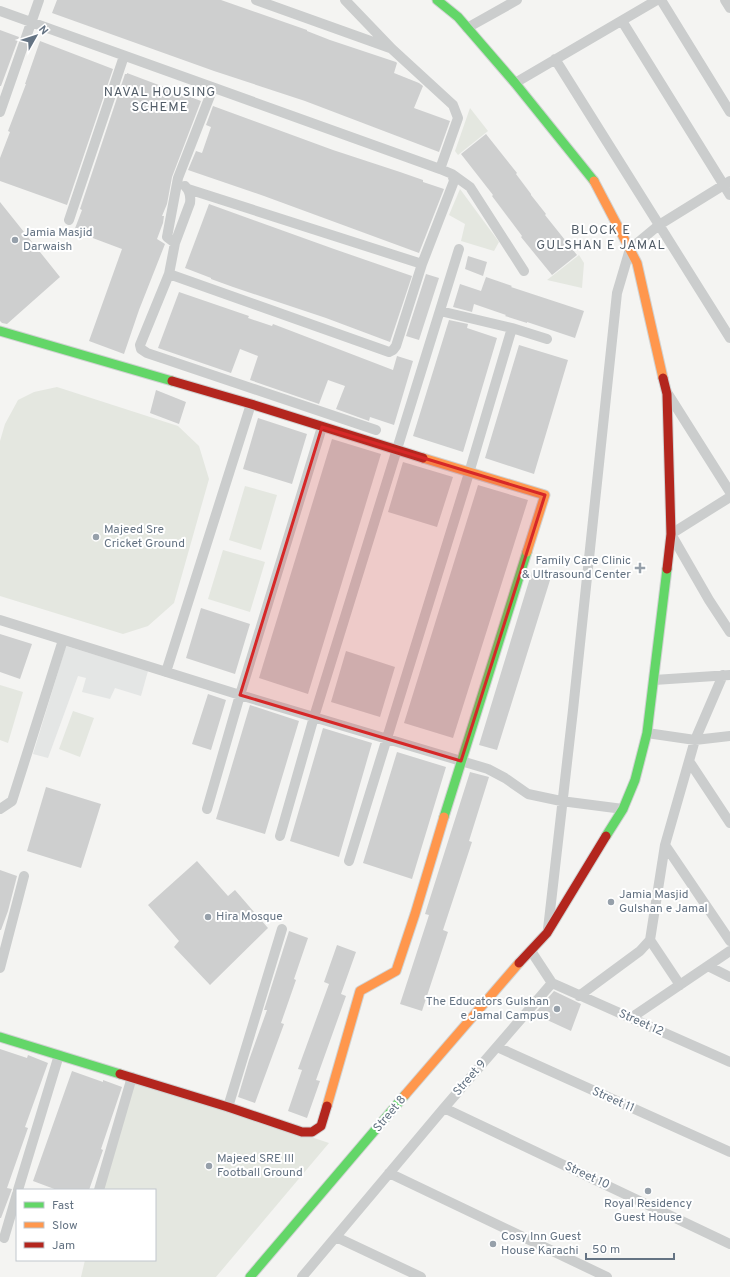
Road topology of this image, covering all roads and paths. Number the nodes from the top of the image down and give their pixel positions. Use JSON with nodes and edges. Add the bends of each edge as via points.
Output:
{"nodes":[{"id":1,"x":38,"y":0,"type":"edge"},
{"id":2,"x":256,"y":0,"type":"edge"},
{"id":3,"x":345,"y":0,"type":"edge"},
{"id":4,"x":437,"y":0,"type":"edge"},
{"id":5,"x":517,"y":0,"type":"edge"},
{"id":6,"x":657,"y":0,"type":"edge"},
{"id":7,"x":661,"y":0,"type":"edge"},
{"id":8,"x":725,"y":0,"type":"edge"},
{"id":9,"x":730,"y":8,"type":"edge"},
{"id":10,"x":0,"y":12,"type":"edge"},
{"id":11,"x":622,"y":21,"type":"junction"},
{"id":12,"x":31,"y":23,"type":"junction"},
{"id":13,"x":467,"y":28,"type":"junction"},
{"id":14,"x":392,"y":49,"type":"junction"},
{"id":15,"x":124,"y":56,"type":"junction"},
{"id":16,"x":555,"y":59,"type":"junction"},
{"id":17,"x":515,"y":83,"type":"junction"},
{"id":18,"x":213,"y":88,"type":"junction"},
{"id":19,"x":0,"y":112,"type":"edge"},
{"id":20,"x":730,"y":112,"type":"edge"},
{"id":21,"x":440,"y":169,"type":"junction"},
{"id":22,"x":452,"y":174,"type":"junction"},
{"id":23,"x":178,"y":178,"type":"junction"},
{"id":24,"x":727,"y":183,"type":"edge"},
{"id":25,"x":188,"y":189,"type":"junction"},
{"id":26,"x":730,"y":195,"type":"edge"},
{"id":27,"x":69,"y":220,"type":"dead end"},
{"id":28,"x":659,"y":225,"type":"junction"},
{"id":29,"x":175,"y":243,"type":"junction"},
{"id":30,"x":459,"y":249,"type":"dead end"},
{"id":31,"x":630,"y":250,"type":"junction"},
{"id":32,"x":422,"y":264,"type":"junction"},
{"id":33,"x":524,"y":271,"type":"dead end"},
{"id":34,"x":168,"y":274,"type":"junction"},
{"id":35,"x":440,"y":311,"type":"junction"},
{"id":36,"x":512,"y":328,"type":"junction"},
{"id":37,"x":0,"y":330,"type":"edge"},
{"id":38,"x":730,"y":338,"type":"edge"},
{"id":39,"x":547,"y":339,"type":"dead end"},
{"id":40,"x":667,"y":394,"type":"junction"},
{"id":41,"x":251,"y":404,"type":"junction"},
{"id":42,"x":322,"y":427,"type":"junction"},
{"id":43,"x":376,"y":430,"type":"dead end"},
{"id":44,"x":397,"y":450,"type":"junction"},
{"id":45,"x":469,"y":473,"type":"junction"},
{"id":46,"x":730,"y":492,"type":"edge"},
{"id":47,"x":730,"y":497,"type":"edge"},
{"id":48,"x":671,"y":534,"type":"junction"},
{"id":49,"x":0,"y":620,"type":"edge"},
{"id":50,"x":730,"y":632,"type":"edge"},
{"id":51,"x":63,"y":640,"type":"junction"},
{"id":52,"x":166,"y":672,"type":"junction"},
{"id":53,"x":726,"y":675,"type":"edge"},
{"id":54,"x":654,"y":680,"type":"junction"},
{"id":55,"x":240,"y":695,"type":"junction"},
{"id":56,"x":314,"y":717,"type":"junction"},
{"id":57,"x":646,"y":733,"type":"junction"},
{"id":58,"x":730,"y":736,"type":"edge"},
{"id":59,"x":388,"y":739,"type":"junction"},
{"id":60,"x":696,"y":740,"type":"junction"},
{"id":61,"x":461,"y":761,"type":"junction"},
{"id":62,"x":689,"y":761,"type":"junction"},
{"id":63,"x":561,"y":801,"type":"junction"},
{"id":64,"x":0,"y":809,"type":"edge"},
{"id":65,"x":207,"y":809,"type":"dead end"},
{"id":66,"x":624,"y":809,"type":"junction"},
{"id":67,"x":730,"y":823,"type":"edge"},
{"id":68,"x":280,"y":836,"type":"dead end"},
{"id":69,"x":665,"y":845,"type":"junction"},
{"id":70,"x":349,"y":861,"type":"dead end"},
{"id":71,"x":24,"y":876,"type":"dead end"},
{"id":72,"x":282,"y":929,"type":"dead end"},
{"id":73,"x":547,"y":933,"type":"junction"},
{"id":74,"x":650,"y":940,"type":"junction"},
{"id":75,"x":730,"y":941,"type":"edge"},
{"id":76,"x":531,"y":951,"type":"junction"},
{"id":77,"x":730,"y":951,"type":"edge"},
{"id":78,"x":708,"y":966,"type":"junction"},
{"id":79,"x":0,"y":968,"type":"edge"},
{"id":80,"x":730,"y":977,"type":"edge"},
{"id":81,"x":552,"y":983,"type":"junction"},
{"id":82,"x":680,"y":985,"type":"junction"},
{"id":83,"x":580,"y":996,"type":"junction"},
{"id":84,"x":631,"y":1018,"type":"junction"},
{"id":85,"x":0,"y":1037,"type":"edge"},
{"id":86,"x":496,"y":1047,"type":"junction"},
{"id":87,"x":59,"y":1055,"type":"junction"},
{"id":88,"x":730,"y":1062,"type":"edge"},
{"id":89,"x":132,"y":1077,"type":"junction"},
{"id":90,"x":228,"y":1107,"type":"junction"},
{"id":91,"x":444,"y":1108,"type":"junction"},
{"id":92,"x":730,"y":1152,"type":"edge"},
{"id":93,"x":389,"y":1173,"type":"junction"},
{"id":94,"x":18,"y":1189,"type":"edge"},
{"id":95,"x":99,"y":1189,"type":"edge"},
{"id":96,"x":16,"y":1197,"type":"edge"},
{"id":97,"x":336,"y":1237,"type":"junction"},
{"id":98,"x":4,"y":1238,"type":"dead end"},
{"id":99,"x":730,"y":1244,"type":"edge"},
{"id":100,"x":250,"y":1277,"type":"edge"},
{"id":101,"x":302,"y":1277,"type":"edge"},
{"id":102,"x":421,"y":1277,"type":"edge"},
{"id":103,"x":607,"y":1277,"type":"edge"}],
"edges":[{"from":1,"to":12,"type":"street"},
{"from":2,"to":14,"type":"street"},
{"from":3,"to":14,"type":"street"},
{"from":4,"to":13,"type":"street","name":"Street 8"},
{"from":5,"to":13,"type":"street"},
{"from":6,"to":11,"type":"street"},
{"from":7,"to":20,"type":"street"},
{"from":8,"to":9,"type":"street"},
{"from":10,"to":12,"type":"street"},
{"from":11,"to":16,"type":"street"},
{"from":11,"to":24,"type":"street"},
{"from":12,"to":15,"type":"street"},
{"from":12,"to":19,"type":"street"},
{"from":13,"to":17,"type":"street","name":"Street 8"},
{"from":14,"to":21,"type":"street","via":[[453,105],[456,111],[458,118]]},
{"from":15,"to":18,"type":"street"},
{"from":15,"to":27,"type":"street"},
{"from":16,"to":17,"type":"street"},
{"from":16,"to":28,"type":"street"},
{"from":17,"to":31,"type":"street","name":"Street 8","via":[[593,178]]},
{"from":18,"to":21,"type":"street"},
{"from":18,"to":23,"type":"street"},
{"from":21,"to":22,"type":"street"},
{"from":22,"to":32,"type":"street","via":[[454,182]]},
{"from":22,"to":33,"type":"street","via":[[470,187]]},
{"from":23,"to":25,"type":"street"},
{"from":23,"to":29,"type":"street","via":[[167,237]]},
{"from":24,"to":26,"type":"street"},
{"from":24,"to":28,"type":"street"},
{"from":25,"to":29,"type":"street","via":[[190,203]]},
{"from":25,"to":32,"type":"street"},
{"from":28,"to":31,"type":"street"},
{"from":28,"to":38,"type":"street"},
{"from":29,"to":34,"type":"street"},
{"from":30,"to":35,"type":"street"},
{"from":31,"to":40,"type":"street","name":"Street 8","via":[[637,263]]},
{"from":31,"to":63,"type":"street","via":[[617,293]]},
{"from":32,"to":34,"type":"street","via":[[396,346],[389,352]]},
{"from":34,"to":43,"type":"street","via":[[140,345],[141,349]]},
{"from":35,"to":36,"type":"street"},
{"from":35,"to":44,"type":"street"},
{"from":36,"to":39,"type":"street"},
{"from":36,"to":45,"type":"street"},
{"from":37,"to":41,"type":"street"},
{"from":40,"to":46,"type":"street"},
{"from":40,"to":48,"type":"street","name":"Street 8"},
{"from":41,"to":42,"type":"street"},
{"from":41,"to":52,"type":"street"},
{"from":42,"to":44,"type":"street"},
{"from":42,"to":55,"type":"street"},
{"from":44,"to":45,"type":"street"},
{"from":44,"to":56,"type":"street"},
{"from":45,"to":59,"type":"street"},
{"from":45,"to":61,"type":"street","via":[[545,495]]},
{"from":47,"to":48,"type":"street"},
{"from":48,"to":50,"type":"street"},
{"from":48,"to":54,"type":"street","name":"Street 8"},
{"from":49,"to":51,"type":"street"},
{"from":51,"to":52,"type":"street"},
{"from":51,"to":64,"type":"street","via":[[12,801]]},
{"from":52,"to":55,"type":"street"},
{"from":53,"to":54,"type":"street"},
{"from":53,"to":60,"type":"street"},
{"from":54,"to":57,"type":"street","name":"Street 8"},
{"from":55,"to":56,"type":"street"},
{"from":55,"to":65,"type":"street"},
{"from":56,"to":59,"type":"street"},
{"from":56,"to":68,"type":"street"},
{"from":57,"to":60,"type":"street"},
{"from":57,"to":66,"type":"street","name":"Street 8","via":[[635,780]]},
{"from":58,"to":60,"type":"street"},
{"from":59,"to":61,"type":"street"},
{"from":59,"to":70,"type":"street"},
{"from":60,"to":62,"type":"street"},
{"from":61,"to":63,"type":"street","via":[[488,769],[528,794]]},
{"from":61,"to":90,"type":"street","via":[[396,971],[360,991],[321,1126],[312,1132],[302,1132]]},
{"from":62,"to":67,"type":"street"},
{"from":62,"to":69,"type":"street"},
{"from":63,"to":66,"type":"street"},
{"from":63,"to":73,"type":"street"},
{"from":66,"to":73,"type":"street","name":"Street 8"},
{"from":69,"to":74,"type":"street"},
{"from":69,"to":75,"type":"street"},
{"from":71,"to":79,"type":"street"},
{"from":72,"to":90,"type":"street"},
{"from":73,"to":76,"type":"street","name":"Street 8"},
{"from":74,"to":82,"type":"street"},
{"from":74,"to":83,"type":"street","via":[[640,951]]},
{"from":76,"to":81,"type":"street"},
{"from":76,"to":100,"type":"street","name":"Street 8","via":[[505,978]]},
{"from":77,"to":78,"type":"street"},
{"from":78,"to":80,"type":"street"},
{"from":78,"to":82,"type":"street"},
{"from":81,"to":83,"type":"street","name":"Street 12"},
{"from":81,"to":86,"type":"street","name":"Street 9"},
{"from":82,"to":84,"type":"street"},
{"from":83,"to":84,"type":"street","name":"Street 12"},
{"from":84,"to":88,"type":"street","name":"Street 12"},
{"from":85,"to":87,"type":"street"},
{"from":86,"to":91,"type":"street","name":"Street 9"},
{"from":86,"to":92,"type":"street","name":"Street 11"},
{"from":87,"to":89,"type":"street"},
{"from":87,"to":94,"type":"street"},
{"from":89,"to":90,"type":"street"},
{"from":89,"to":95,"type":"street"},
{"from":91,"to":93,"type":"street","name":"Street 9"},
{"from":91,"to":99,"type":"street","name":"Street 10"},
{"from":93,"to":97,"type":"street","name":"Street 9"},
{"from":93,"to":103,"type":"street"},
{"from":96,"to":98,"type":"street"},
{"from":97,"to":101,"type":"street","name":"Street 9"},
{"from":97,"to":102,"type":"street"}]}
